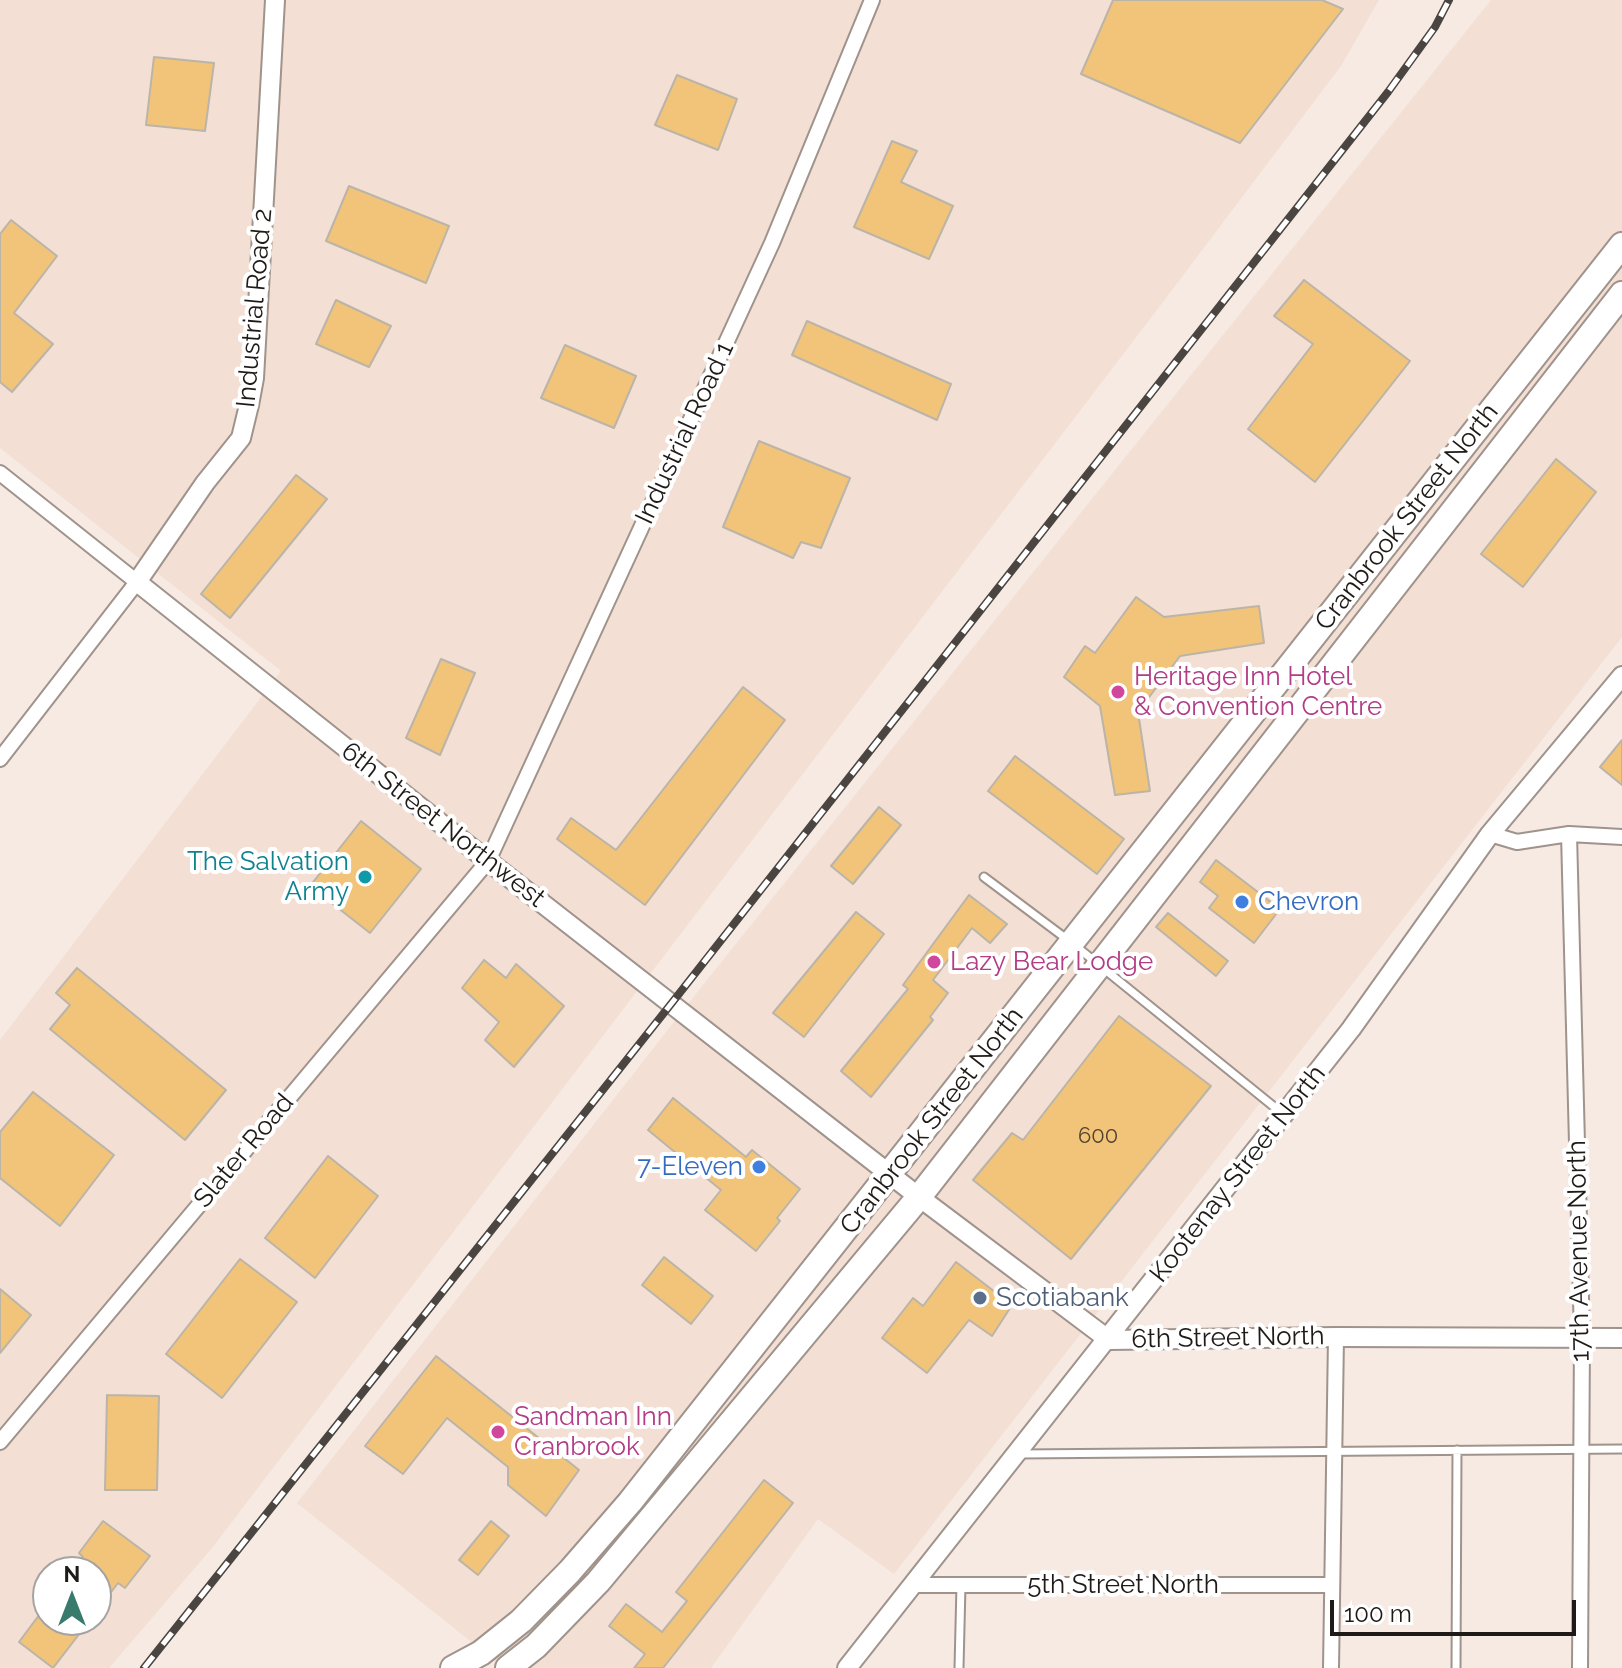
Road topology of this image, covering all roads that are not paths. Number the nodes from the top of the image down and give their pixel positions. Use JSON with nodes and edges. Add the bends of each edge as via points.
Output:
{"nodes":[{"id":1,"x":275,"y":0,"type":"edge"},
{"id":2,"x":872,"y":0,"type":"edge"},
{"id":3,"x":1622,"y":245,"type":"edge"},
{"id":4,"x":1622,"y":294,"type":"edge"},
{"id":5,"x":0,"y":473,"type":"edge"},
{"id":6,"x":137,"y":582,"type":"junction"},
{"id":7,"x":1622,"y":676,"type":"edge"},
{"id":8,"x":0,"y":759,"type":"edge"},
{"id":9,"x":1490,"y":834,"type":"junction"},
{"id":10,"x":1569,"y":834,"type":"junction"},
{"id":11,"x":1622,"y":837,"type":"edge"},
{"id":12,"x":488,"y":861,"type":"junction"},
{"id":13,"x":984,"y":877,"type":"dead end"},
{"id":14,"x":1072,"y":943,"type":"junction"},
{"id":15,"x":1098,"y":967,"type":"junction"},
{"id":16,"x":1284,"y":1114,"type":"junction"},
{"id":17,"x":890,"y":1174,"type":"junction"},
{"id":18,"x":919,"y":1197,"type":"junction"},
{"id":19,"x":1336,"y":1337,"type":"junction"},
{"id":20,"x":1582,"y":1337,"type":"junction"},
{"id":21,"x":1622,"y":1338,"type":"edge"},
{"id":22,"x":1109,"y":1340,"type":"junction"},
{"id":23,"x":0,"y":1442,"type":"edge"},
{"id":24,"x":1582,"y":1449,"type":"junction"},
{"id":25,"x":1622,"y":1449,"type":"edge"},
{"id":26,"x":1457,"y":1450,"type":"junction"},
{"id":27,"x":1334,"y":1451,"type":"junction"},
{"id":28,"x":1018,"y":1454,"type":"junction"},
{"id":29,"x":913,"y":1585,"type":"junction"},
{"id":30,"x":961,"y":1585,"type":"junction"},
{"id":31,"x":1332,"y":1585,"type":"junction"},
{"id":32,"x":453,"y":1668,"type":"edge"},
{"id":33,"x":508,"y":1668,"type":"edge"},
{"id":34,"x":847,"y":1668,"type":"edge"},
{"id":35,"x":959,"y":1668,"type":"edge"},
{"id":36,"x":1331,"y":1668,"type":"edge"},
{"id":37,"x":1456,"y":1668,"type":"edge"},
{"id":38,"x":1580,"y":1668,"type":"edge"}],
"edges":[{"from":1,"to":6,"type":"street","name":"Industrial Road 2","via":[[249,405],[241,438]]},
{"from":2,"to":12,"type":"street","name":"Industrial Road 1","via":[[772,243]]},
{"from":3,"to":14,"type":"highway","name":"Cranbrook Street North"},
{"from":4,"to":15,"type":"highway","name":"Cranbrook Street North"},
{"from":5,"to":6,"type":"street","name":"6th Street Northwest"},
{"from":6,"to":8,"type":"street"},
{"from":6,"to":12,"type":"street","name":"6th Street Northwest"},
{"from":7,"to":9,"type":"street","name":"Kootenay Street North"},
{"from":9,"to":10,"type":"street","via":[[1517,842]]},
{"from":9,"to":16,"type":"street","name":"Kootenay Street North"},
{"from":10,"to":11,"type":"street"},
{"from":10,"to":20,"type":"street","name":"17th Avenue North"},
{"from":12,"to":17,"type":"street","name":"6th Street Northwest"},
{"from":12,"to":23,"type":"street","name":"Slater Road"},
{"from":13,"to":14,"type":"lane"},
{"from":14,"to":15,"type":"lane"},
{"from":14,"to":17,"type":"highway","name":"Cranbrook Street North"},
{"from":15,"to":16,"type":"lane"},
{"from":15,"to":18,"type":"highway","name":"Cranbrook Street North"},
{"from":16,"to":22,"type":"street","name":"Kootenay Street North"},
{"from":17,"to":18,"type":"street","name":"6th Street North"},
{"from":17,"to":32,"type":"highway","name":"Cranbrook Street North","via":[[570,1571],[511,1629]]},
{"from":18,"to":22,"type":"street","name":"6th Street North"},
{"from":18,"to":33,"type":"highway","name":"Cranbrook Street North","via":[[598,1582]]},
{"from":19,"to":20,"type":"street","name":"6th Street North"},
{"from":19,"to":22,"type":"street","name":"6th Street North"},
{"from":19,"to":27,"type":"street"},
{"from":20,"to":21,"type":"street","name":"6th Street North"},
{"from":20,"to":24,"type":"street","name":"17th Avenue North"},
{"from":22,"to":28,"type":"street","name":"Kootenay Street North"},
{"from":24,"to":25,"type":"lane"},
{"from":24,"to":26,"type":"lane"},
{"from":24,"to":38,"type":"street","name":"17th Avenue North"},
{"from":26,"to":27,"type":"lane"},
{"from":26,"to":37,"type":"lane"},
{"from":27,"to":28,"type":"lane"},
{"from":27,"to":31,"type":"street"},
{"from":28,"to":29,"type":"street","name":"Kootenay Street North"},
{"from":29,"to":30,"type":"street","name":"5th Street North"},
{"from":29,"to":34,"type":"street","name":"Kootenay Street North"},
{"from":30,"to":31,"type":"street","name":"5th Street North"},
{"from":30,"to":35,"type":"lane"},
{"from":31,"to":36,"type":"street"}]}
